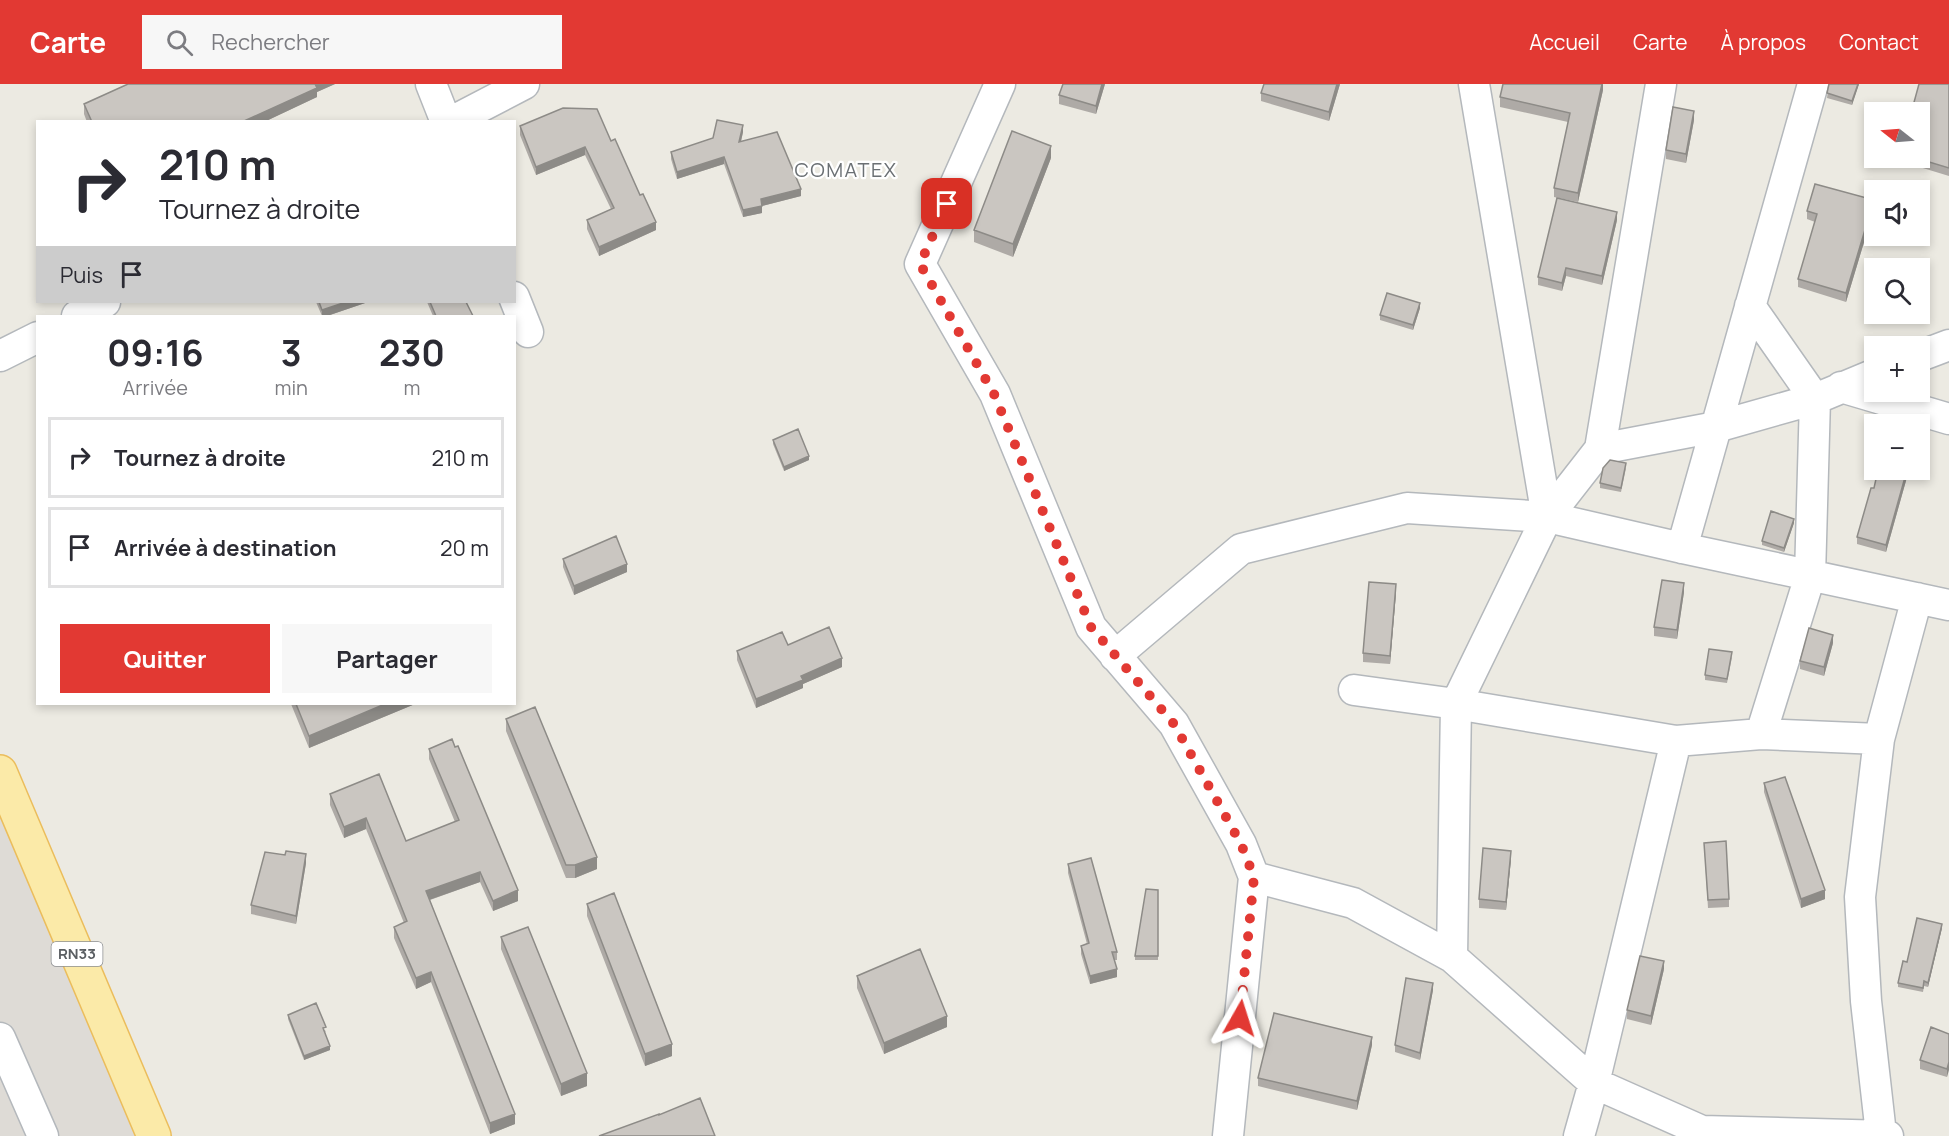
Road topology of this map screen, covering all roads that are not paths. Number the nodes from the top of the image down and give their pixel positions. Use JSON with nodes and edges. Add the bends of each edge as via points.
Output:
{"nodes":[{"id":1,"x":431,"y":84,"type":"edge"},
{"id":2,"x":524,"y":84,"type":"edge"},
{"id":3,"x":1000,"y":84,"type":"edge"},
{"id":4,"x":1474,"y":84,"type":"edge"},
{"id":5,"x":1661,"y":84,"type":"edge"},
{"id":6,"x":1813,"y":84,"type":"edge"},
{"id":7,"x":445,"y":120,"type":"edge"},
{"id":8,"x":455,"y":120,"type":"edge"},
{"id":9,"x":516,"y":302,"type":"edge"},
{"id":10,"x":103,"y":303,"type":"edge"},
{"id":11,"x":1750,"y":306,"type":"junction"},
{"id":12,"x":79,"y":315,"type":"edge"},
{"id":13,"x":528,"y":332,"type":"dead end"},
{"id":14,"x":36,"y":338,"type":"edge"},
{"id":15,"x":1949,"y":345,"type":"edge"},
{"id":16,"x":1930,"y":352,"type":"edge"},
{"id":17,"x":0,"y":356,"type":"edge"},
{"id":18,"x":1864,"y":378,"type":"edge"},
{"id":19,"x":1828,"y":393,"type":"junction"},
{"id":20,"x":1949,"y":419,"type":"edge"},
{"id":21,"x":1716,"y":427,"type":"junction"},
{"id":22,"x":1600,"y":449,"type":"junction"},
{"id":23,"x":1547,"y":517,"type":"junction"},
{"id":24,"x":1682,"y":548,"type":"junction"},
{"id":25,"x":1810,"y":576,"type":"junction"},
{"id":26,"x":1917,"y":598,"type":"junction"},
{"id":27,"x":1949,"y":605,"type":"edge"},
{"id":28,"x":1115,"y":656,"type":"junction"},
{"id":29,"x":1354,"y":690,"type":"dead end"},
{"id":30,"x":1456,"y":704,"type":"junction"},
{"id":31,"x":1761,"y":734,"type":"junction"},
{"id":32,"x":1879,"y":739,"type":"junction"},
{"id":33,"x":1676,"y":741,"type":"junction"},
{"id":34,"x":0,"y":772,"type":"edge"},
{"id":35,"x":1254,"y":877,"type":"junction"},
{"id":36,"x":1452,"y":957,"type":"junction"},
{"id":37,"x":0,"y":1038,"type":"edge"},
{"id":38,"x":1594,"y":1083,"type":"junction"},
{"id":39,"x":1885,"y":1135,"type":"edge"},
{"id":40,"x":43,"y":1136,"type":"edge"},
{"id":41,"x":154,"y":1136,"type":"edge"},
{"id":42,"x":1228,"y":1136,"type":"edge"},
{"id":43,"x":1579,"y":1136,"type":"edge"}],
"edges":[{"from":1,"to":7,"type":"street"},
{"from":2,"to":8,"type":"street"},
{"from":3,"to":28,"type":"street","via":[[920,264],[994,394],[1091,627]]},
{"from":4,"to":23,"type":"street"},
{"from":5,"to":22,"type":"street"},
{"from":6,"to":11,"type":"street"},
{"from":9,"to":13,"type":"street"},
{"from":10,"to":12,"type":"street"},
{"from":11,"to":19,"type":"street"},
{"from":11,"to":21,"type":"street"},
{"from":14,"to":17,"type":"street"},
{"from":15,"to":16,"type":"street"},
{"from":18,"to":19,"type":"street"},
{"from":19,"to":20,"type":"street"},
{"from":19,"to":21,"type":"street"},
{"from":19,"to":25,"type":"street"},
{"from":21,"to":22,"type":"street"},
{"from":21,"to":24,"type":"street"},
{"from":22,"to":23,"type":"street"},
{"from":23,"to":24,"type":"street"},
{"from":23,"to":28,"type":"street","via":[[1407,508],[1241,549]]},
{"from":23,"to":30,"type":"street"},
{"from":24,"to":25,"type":"street"},
{"from":25,"to":26,"type":"street"},
{"from":25,"to":31,"type":"street"},
{"from":26,"to":27,"type":"street"},
{"from":26,"to":32,"type":"street"},
{"from":28,"to":35,"type":"street","via":[[1174,724],[1241,844]]},
{"from":29,"to":30,"type":"street"},
{"from":30,"to":33,"type":"street"},
{"from":30,"to":36,"type":"street"},
{"from":31,"to":32,"type":"street"},
{"from":31,"to":33,"type":"street"},
{"from":32,"to":39,"type":"street","via":[[1860,897],[1866,1000]]},
{"from":33,"to":38,"type":"street"},
{"from":34,"to":41,"type":"main road","number":"RN33"},
{"from":35,"to":36,"type":"street","via":[[1353,903]]},
{"from":35,"to":42,"type":"street"},
{"from":36,"to":38,"type":"street"},
{"from":37,"to":40,"type":"street"},
{"from":38,"to":39,"type":"street","via":[[1702,1131]]},
{"from":38,"to":43,"type":"street"}]}
